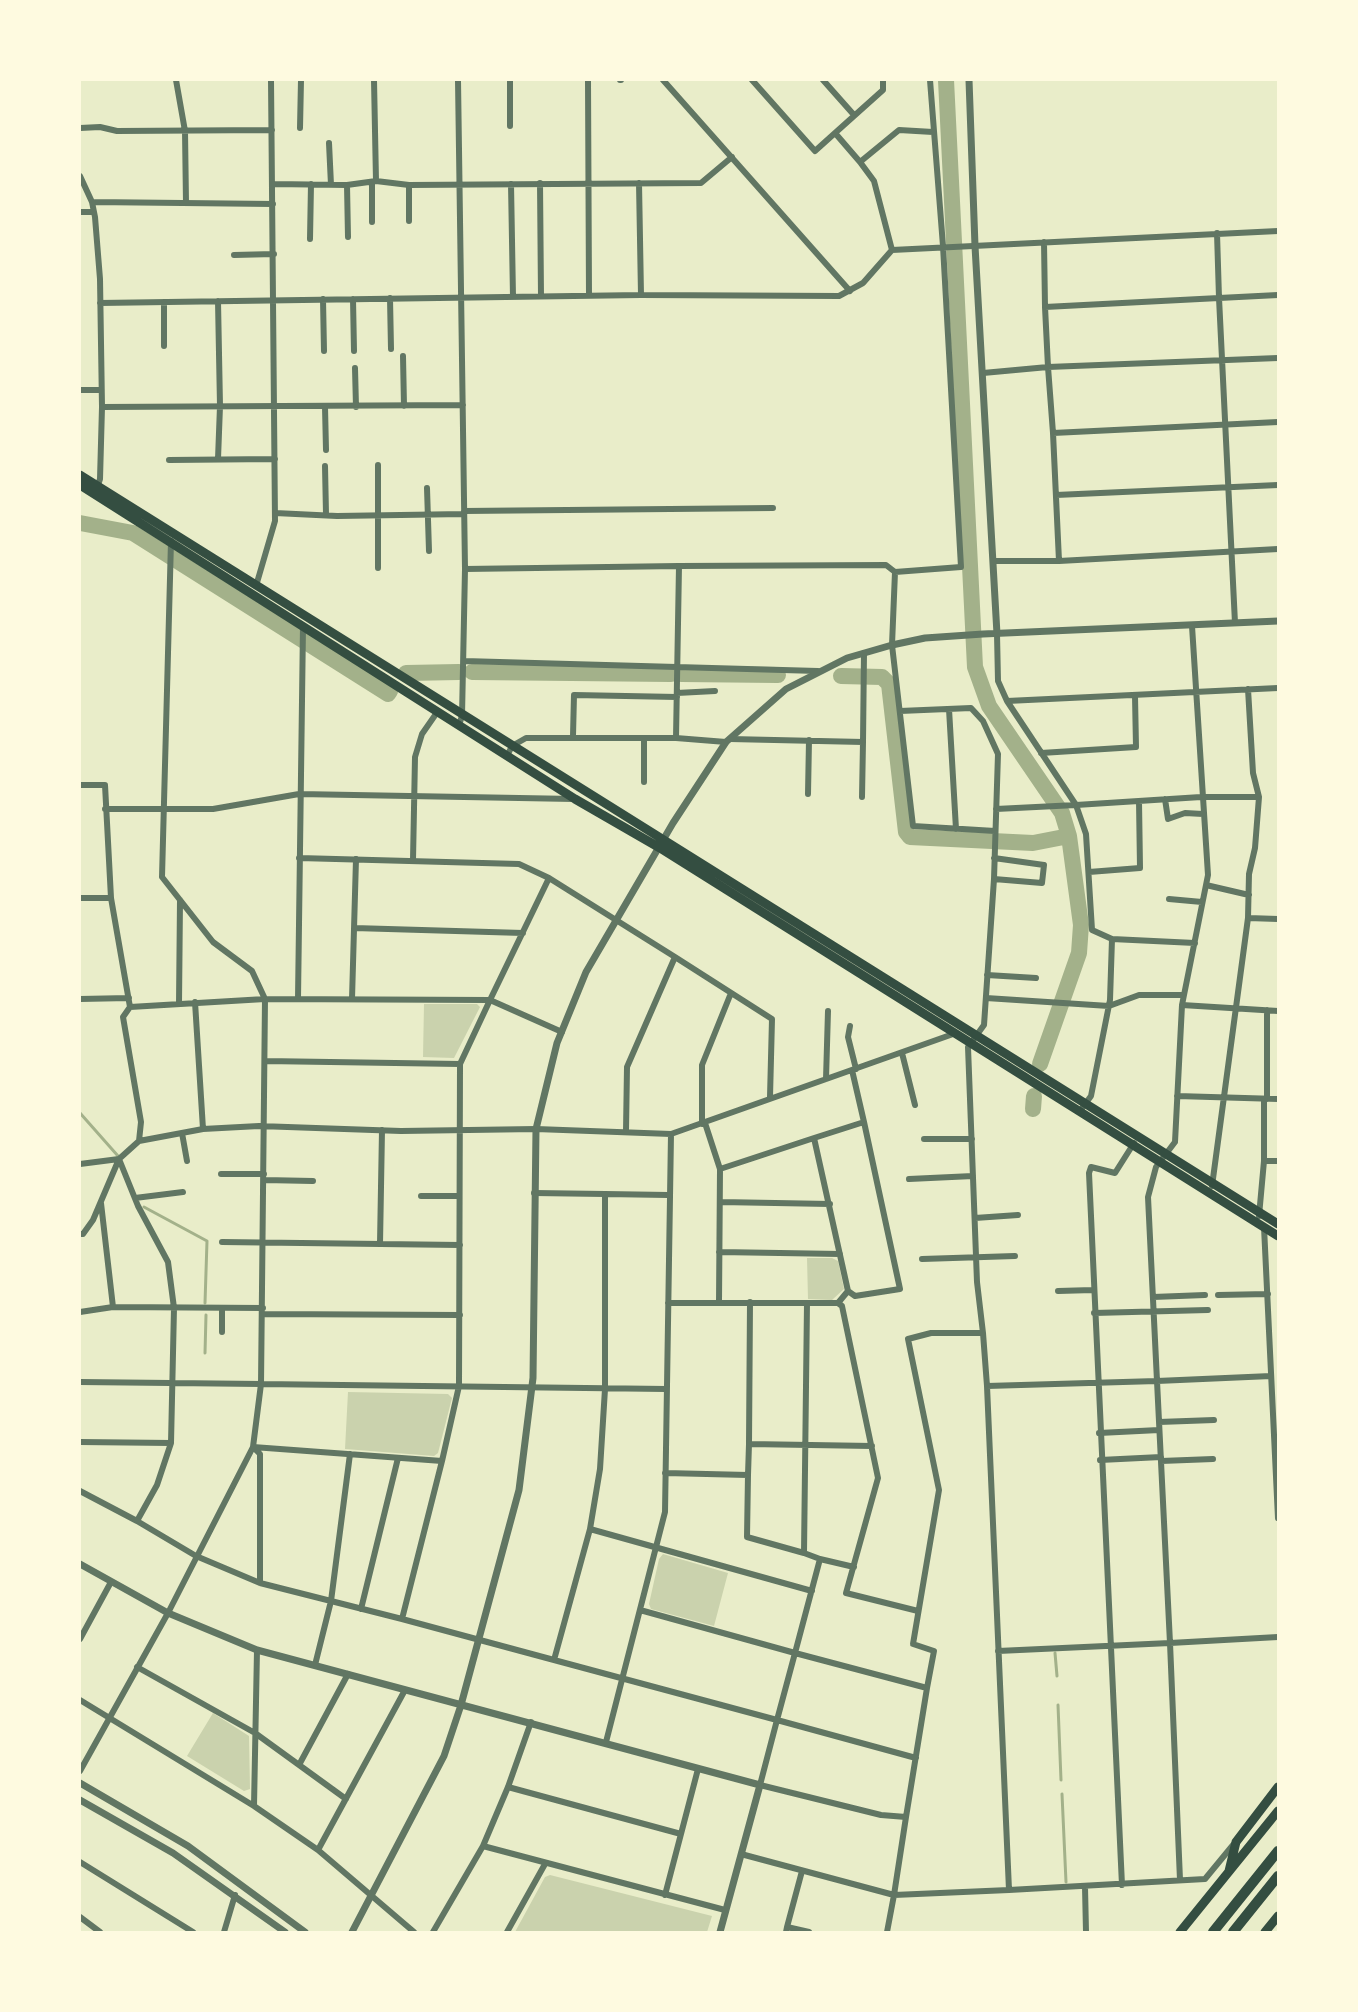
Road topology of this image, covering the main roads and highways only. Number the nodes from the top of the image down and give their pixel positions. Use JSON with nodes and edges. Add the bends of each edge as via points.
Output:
{"nodes":[{"id":1,"x":80,"y":476,"type":"edge"},
{"id":2,"x":80,"y":485,"type":"edge"},
{"id":3,"x":96,"y":490,"type":"junction"},
{"id":4,"x":303,"y":626,"type":"junction"},
{"id":5,"x":461,"y":720,"type":"junction"},
{"id":6,"x":662,"y":844,"type":"junction"},
{"id":7,"x":1260,"y":1221,"type":"junction"},
{"id":8,"x":1278,"y":1224,"type":"edge"},
{"id":9,"x":1278,"y":1236,"type":"edge"},
{"id":10,"x":1278,"y":1787,"type":"edge"},
{"id":11,"x":1278,"y":1811,"type":"edge"},
{"id":12,"x":1278,"y":1851,"type":"edge"},
{"id":13,"x":1228,"y":1873,"type":"junction"},
{"id":14,"x":1278,"y":1876,"type":"edge"},
{"id":15,"x":1278,"y":1916,"type":"edge"},
{"id":16,"x":1180,"y":1932,"type":"edge"},
{"id":17,"x":1213,"y":1932,"type":"edge"},
{"id":18,"x":1233,"y":1932,"type":"edge"},
{"id":19,"x":1265,"y":1932,"type":"edge"}],
"edges":[{"from":1,"to":3,"type":"main road"},
{"from":2,"to":3,"type":"main road"},
{"from":3,"to":4,"type":"main road","via":[[171,542],[255,590]]},
{"from":4,"to":5,"type":"main road"},
{"from":4,"to":5,"type":"main road","via":[[438,711]]},
{"from":5,"to":6,"type":"main road","via":[[512,746]]},
{"from":5,"to":6,"type":"main road","via":[[574,800]]},
{"from":6,"to":7,"type":"main road"},
{"from":7,"to":8,"type":"main road"},
{"from":7,"to":9,"type":"main road"},
{"from":10,"to":13,"type":"main road","via":[[1236,1842]]},
{"from":11,"to":13,"type":"main road"},
{"from":12,"to":17,"type":"highway"},
{"from":13,"to":16,"type":"main road"},
{"from":14,"to":18,"type":"highway"},
{"from":15,"to":19,"type":"main road"}]}
